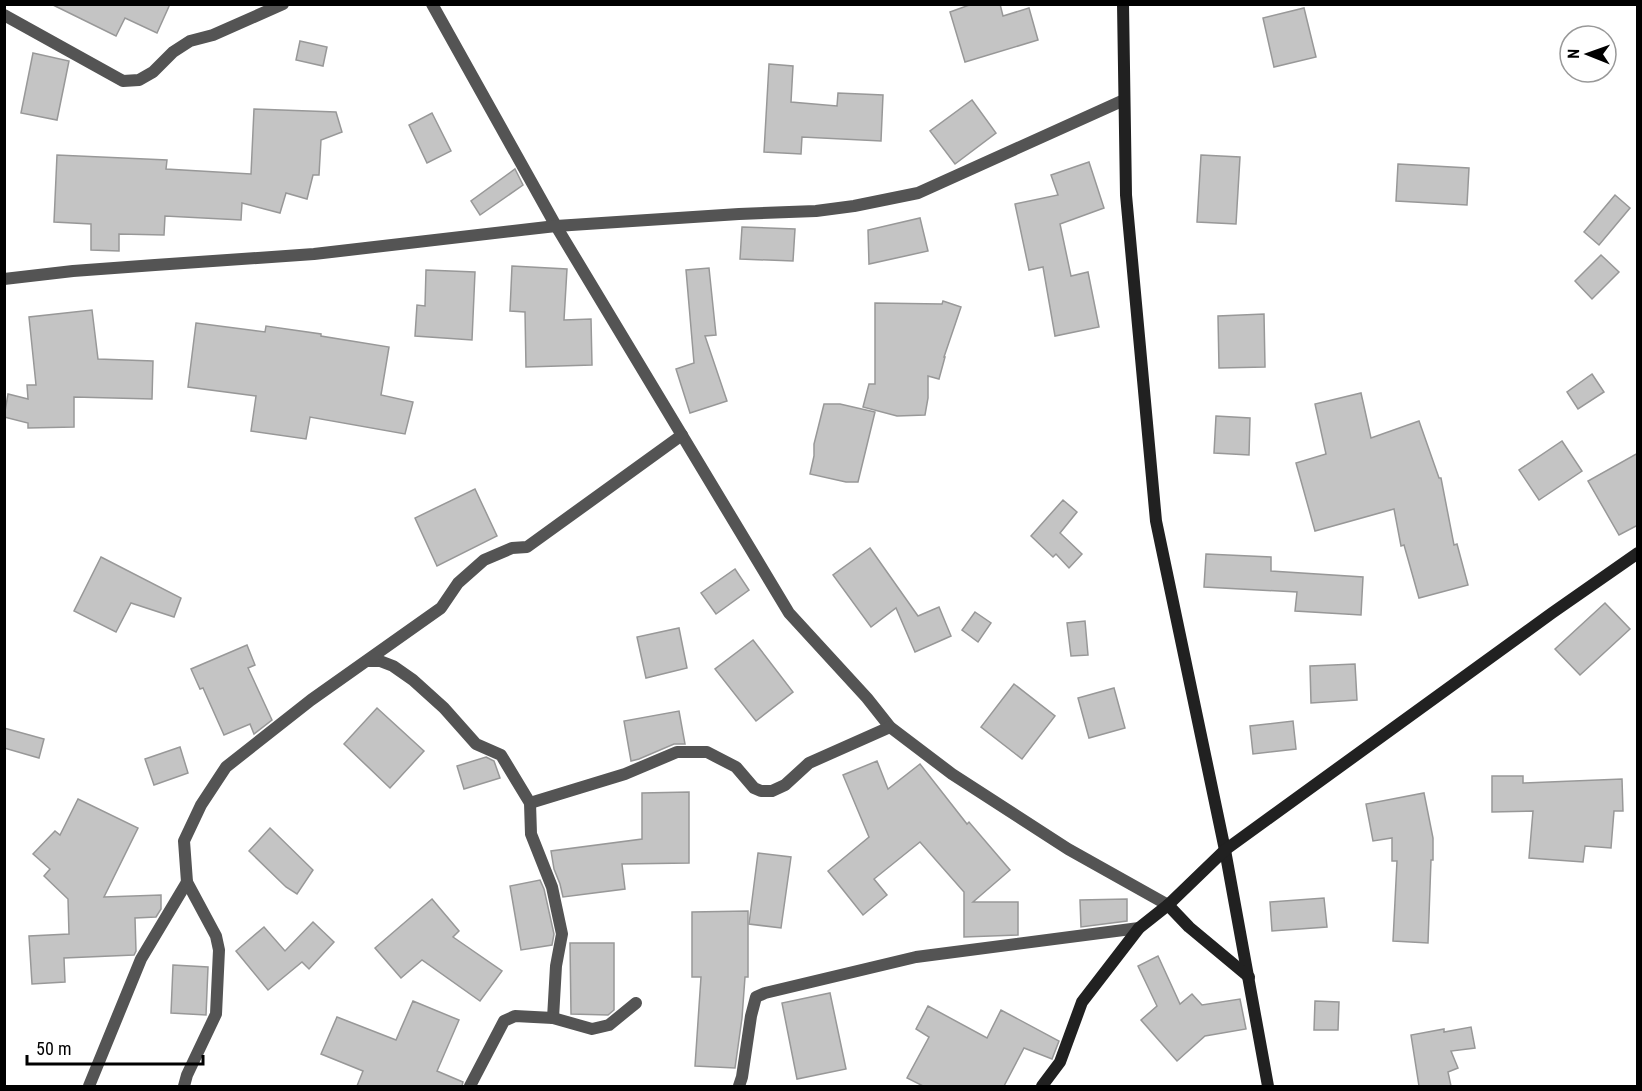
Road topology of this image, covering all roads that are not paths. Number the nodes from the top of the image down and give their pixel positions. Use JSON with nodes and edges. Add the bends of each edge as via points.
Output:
{"nodes":[{"id":1,"x":283,"y":4,"type":"edge"},
{"id":2,"x":432,"y":4,"type":"edge"},
{"id":3,"x":1123,"y":4,"type":"edge"},
{"id":4,"x":4,"y":15,"type":"edge"},
{"id":5,"x":1124,"y":100,"type":"junction"},
{"id":6,"x":556,"y":226,"type":"junction"},
{"id":7,"x":4,"y":279,"type":"edge"},
{"id":8,"x":681,"y":435,"type":"junction"},
{"id":9,"x":1638,"y":553,"type":"edge"},
{"id":10,"x":367,"y":661,"type":"junction"},
{"id":11,"x":890,"y":727,"type":"junction"},
{"id":12,"x":530,"y":803,"type":"junction"},
{"id":13,"x":1225,"y":850,"type":"junction"},
{"id":14,"x":187,"y":882,"type":"junction"},
{"id":15,"x":1168,"y":906,"type":"junction"},
{"id":16,"x":1139,"y":928,"type":"junction"},
{"id":17,"x":1249,"y":977,"type":"junction"},
{"id":18,"x":636,"y":1003,"type":"dead end"},
{"id":19,"x":553,"y":1018,"type":"junction"},
{"id":20,"x":89,"y":1086,"type":"edge"},
{"id":21,"x":184,"y":1086,"type":"edge"},
{"id":22,"x":470,"y":1086,"type":"edge"},
{"id":23,"x":739,"y":1086,"type":"edge"},
{"id":24,"x":1042,"y":1086,"type":"edge"},
{"id":25,"x":1268,"y":1086,"type":"edge"}],
"edges":[{"from":1,"to":4,"type":"street","via":[[190,41],[153,72],[139,80],[123,81]]},
{"from":2,"to":6,"type":"street"},
{"from":3,"to":5,"type":"street"},
{"from":5,"to":6,"type":"street","via":[[918,193],[816,211]]},
{"from":5,"to":13,"type":"street","via":[[1126,195],[1156,521]]},
{"from":6,"to":7,"type":"street","via":[[314,254]]},
{"from":6,"to":8,"type":"street"},
{"from":8,"to":10,"type":"street","via":[[527,546],[484,560],[458,583],[441,608]]},
{"from":8,"to":11,"type":"street","via":[[789,613]]},
{"from":9,"to":13,"type":"street"},
{"from":10,"to":12,"type":"street","via":[[393,666],[413,680],[476,744],[501,755]]},
{"from":10,"to":14,"type":"street","via":[[226,768],[201,805],[184,841]]},
{"from":11,"to":12,"type":"street","via":[[809,763],[772,791],[754,788],[736,767],[707,752],[677,752],[625,774]]},
{"from":11,"to":15,"type":"street","via":[[952,774],[1068,849]]},
{"from":12,"to":19,"type":"street","via":[[531,834],[552,887],[562,934]]},
{"from":13,"to":15,"type":"street"},
{"from":13,"to":17,"type":"street"},
{"from":14,"to":20,"type":"street","via":[[141,959]]},
{"from":14,"to":21,"type":"street","via":[[216,936],[219,950],[216,1014]]},
{"from":15,"to":16,"type":"street"},
{"from":15,"to":17,"type":"street"},
{"from":16,"to":23,"type":"street","via":[[916,957],[765,993],[756,997],[750,1016]]},
{"from":16,"to":24,"type":"street","via":[[1082,1002],[1060,1062]]},
{"from":17,"to":25,"type":"street"},
{"from":18,"to":19,"type":"street","via":[[609,1025],[592,1029]]},
{"from":19,"to":22,"type":"street","via":[[515,1016],[504,1021]]}]}
